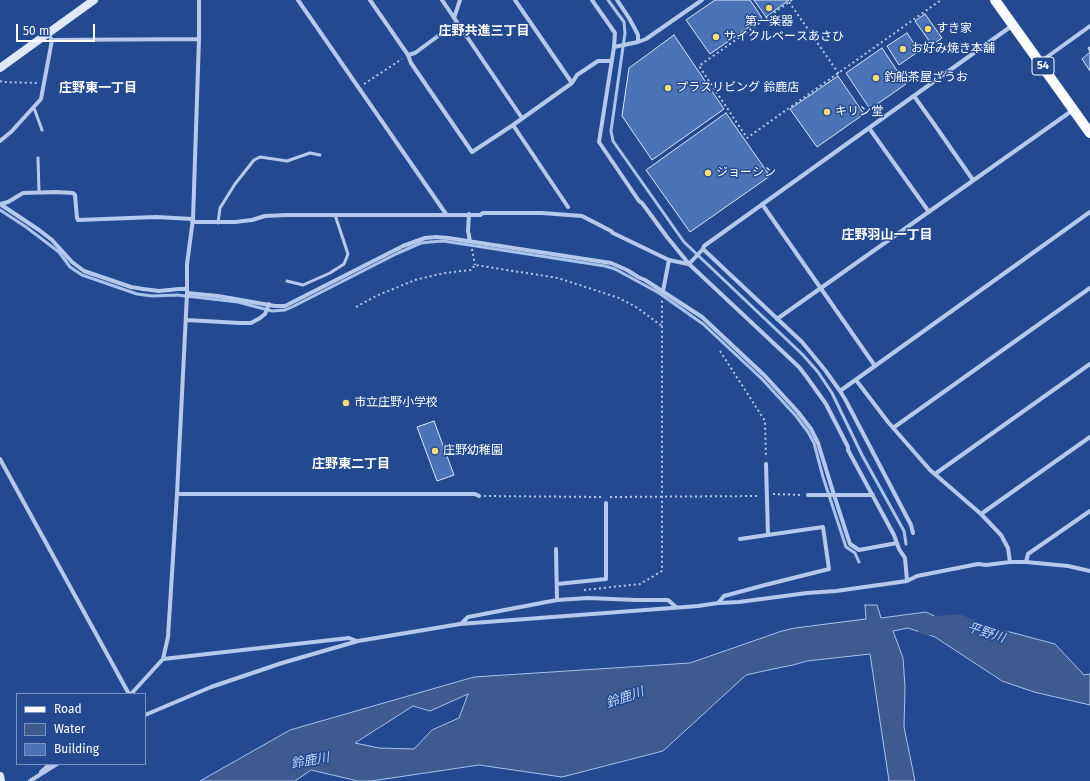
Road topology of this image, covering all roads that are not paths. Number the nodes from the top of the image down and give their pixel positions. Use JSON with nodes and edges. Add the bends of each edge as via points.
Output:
{"nodes":[{"id":1,"x":94,"y":0,"type":"edge"},
{"id":2,"x":199,"y":0,"type":"edge"},
{"id":3,"x":298,"y":0,"type":"edge"},
{"id":4,"x":370,"y":0,"type":"edge"},
{"id":5,"x":442,"y":0,"type":"edge"},
{"id":6,"x":460,"y":0,"type":"edge"},
{"id":7,"x":515,"y":0,"type":"edge"},
{"id":8,"x":592,"y":0,"type":"edge"},
{"id":9,"x":617,"y":0,"type":"edge"},
{"id":10,"x":702,"y":0,"type":"edge"},
{"id":11,"x":995,"y":0,"type":"edge"},
{"id":12,"x":454,"y":18,"type":"junction"},
{"id":13,"x":457,"y":22,"type":"junction"},
{"id":14,"x":1014,"y":25,"type":"junction"},
{"id":15,"x":1090,"y":26,"type":"edge"},
{"id":16,"x":50,"y":36,"type":"junction"},
{"id":17,"x":199,"y":39,"type":"junction"},
{"id":18,"x":638,"y":42,"type":"junction"},
{"id":19,"x":614,"y":47,"type":"junction"},
{"id":20,"x":408,"y":55,"type":"junction"},
{"id":21,"x":612,"y":62,"type":"junction"},
{"id":22,"x":1040,"y":62,"type":"junction"},
{"id":23,"x":0,"y":68,"type":"edge"},
{"id":24,"x":572,"y":83,"type":"junction"},
{"id":25,"x":914,"y":96,"type":"junction"},
{"id":26,"x":34,"y":108,"type":"junction"},
{"id":27,"x":1073,"y":110,"type":"junction"},
{"id":28,"x":522,"y":118,"type":"junction"},
{"id":29,"x":513,"y":124,"type":"junction"},
{"id":30,"x":869,"y":128,"type":"junction"},
{"id":31,"x":42,"y":130,"type":"dead end"},
{"id":32,"x":1090,"y":133,"type":"edge"},
{"id":33,"x":0,"y":141,"type":"edge"},
{"id":34,"x":320,"y":155,"type":"dead end"},
{"id":35,"x":38,"y":158,"type":"dead end"},
{"id":36,"x":973,"y":180,"type":"junction"},
{"id":37,"x":39,"y":192,"type":"junction"},
{"id":38,"x":0,"y":204,"type":"edge"},
{"id":39,"x":762,"y":204,"type":"junction"},
{"id":40,"x":568,"y":207,"type":"dead end"},
{"id":41,"x":929,"y":212,"type":"junction"},
{"id":42,"x":1090,"y":212,"type":"edge"},
{"id":43,"x":446,"y":214,"type":"junction"},
{"id":44,"x":469,"y":214,"type":"junction"},
{"id":45,"x":335,"y":215,"type":"junction"},
{"id":46,"x":192,"y":221,"type":"junction"},
{"id":47,"x":218,"y":223,"type":"junction"},
{"id":48,"x":470,"y":241,"type":"junction"},
{"id":49,"x":703,"y":249,"type":"junction"},
{"id":50,"x":669,"y":260,"type":"junction"},
{"id":51,"x":690,"y":263,"type":"junction"},
{"id":52,"x":287,"y":281,"type":"dead end"},
{"id":53,"x":821,"y":288,"type":"junction"},
{"id":54,"x":1090,"y":288,"type":"edge"},
{"id":55,"x":663,"y":291,"type":"junction"},
{"id":56,"x":187,"y":292,"type":"junction"},
{"id":57,"x":269,"y":304,"type":"junction"},
{"id":58,"x":777,"y":319,"type":"junction"},
{"id":59,"x":186,"y":320,"type":"junction"},
{"id":60,"x":1090,"y":364,"type":"edge"},
{"id":61,"x":875,"y":366,"type":"junction"},
{"id":62,"x":856,"y":380,"type":"junction"},
{"id":63,"x":840,"y":391,"type":"junction"},
{"id":64,"x":893,"y":428,"type":"junction"},
{"id":65,"x":1090,"y":437,"type":"edge"},
{"id":66,"x":0,"y":459,"type":"edge"},
{"id":67,"x":766,"y":464,"type":"road end"},
{"id":68,"x":935,"y":474,"type":"junction"},
{"id":69,"x":177,"y":494,"type":"junction"},
{"id":70,"x":808,"y":495,"type":"road end"},
{"id":71,"x":833,"y":495,"type":"junction"},
{"id":72,"x":873,"y":495,"type":"junction"},
{"id":73,"x":479,"y":496,"type":"road end"},
{"id":74,"x":606,"y":503,"type":"dead end"},
{"id":75,"x":1090,"y":511,"type":"edge"},
{"id":76,"x":981,"y":514,"type":"junction"},
{"id":77,"x":913,"y":532,"type":"dead end"},
{"id":78,"x":768,"y":535,"type":"junction"},
{"id":79,"x":740,"y":539,"type":"dead end"},
{"id":80,"x":897,"y":543,"type":"junction"},
{"id":81,"x":556,"y":549,"type":"dead end"},
{"id":82,"x":1010,"y":562,"type":"junction"},
{"id":83,"x":1026,"y":562,"type":"junction"},
{"id":84,"x":1090,"y":571,"type":"edge"},
{"id":85,"x":907,"y":580,"type":"junction"},
{"id":86,"x":557,"y":584,"type":"junction"},
{"id":87,"x":557,"y":600,"type":"junction"},
{"id":88,"x":718,"y":603,"type":"junction"},
{"id":89,"x":676,"y":607,"type":"junction"},
{"id":90,"x":460,"y":624,"type":"junction"},
{"id":91,"x":358,"y":641,"type":"junction"},
{"id":92,"x":163,"y":659,"type":"junction"},
{"id":93,"x":129,"y":693,"type":"edge"},
{"id":94,"x":131,"y":693,"type":"edge"},
{"id":95,"x":146,"y":715,"type":"edge"},
{"id":96,"x":49,"y":765,"type":"edge"},
{"id":97,"x":56,"y":765,"type":"edge"},
{"id":98,"x":0,"y":776,"type":"edge"},
{"id":99,"x":1,"y":781,"type":"edge"},
{"id":100,"x":30,"y":781,"type":"edge"}],
"edges":[{"from":1,"to":16,"type":"street"},
{"from":2,"to":17,"type":"street"},
{"from":3,"to":43,"type":"street"},
{"from":4,"to":20,"type":"street"},
{"from":5,"to":12,"type":"street"},
{"from":6,"to":12,"type":"street"},
{"from":7,"to":24,"type":"street"},
{"from":8,"to":19,"type":"street","via":[[614,33]]},
{"from":9,"to":18,"type":"street","via":[[638,35]]},
{"from":10,"to":18,"type":"street"},
{"from":11,"to":14,"type":"main road","number":"54"},
{"from":12,"to":13,"type":"street"},
{"from":13,"to":20,"type":"street","via":[[415,54]]},
{"from":13,"to":28,"type":"street"},
{"from":14,"to":22,"type":"main road","number":"54"},
{"from":14,"to":25,"type":"street"},
{"from":15,"to":22,"type":"street"},
{"from":16,"to":17,"type":"street"},
{"from":16,"to":23,"type":"street"},
{"from":16,"to":26,"type":"street","via":[[42,99]]},
{"from":17,"to":46,"type":"street"},
{"from":18,"to":19,"type":"street"},
{"from":19,"to":21,"type":"street"},
{"from":20,"to":29,"type":"street","via":[[472,152]]},
{"from":21,"to":24,"type":"street","via":[[598,61],[577,75]]},
{"from":21,"to":51,"type":"street","via":[[599,142],[639,201]]},
{"from":22,"to":27,"type":"main road","number":"54"},
{"from":24,"to":28,"type":"street"},
{"from":25,"to":30,"type":"street"},
{"from":25,"to":36,"type":"street"},
{"from":26,"to":31,"type":"lane"},
{"from":26,"to":33,"type":"street"},
{"from":27,"to":32,"type":"main road","number":"54"},
{"from":27,"to":36,"type":"street"},
{"from":28,"to":29,"type":"street"},
{"from":29,"to":40,"type":"street"},
{"from":30,"to":39,"type":"street"},
{"from":30,"to":41,"type":"street"},
{"from":34,"to":47,"type":"lane","via":[[310,153],[287,161],[260,157],[254,160],[220,208]]},
{"from":35,"to":37,"type":"lane"},
{"from":36,"to":41,"type":"street"},
{"from":37,"to":38,"type":"street","via":[[23,193]]},
{"from":37,"to":46,"type":"street","via":[[74,193],[78,220],[156,217]]},
{"from":38,"to":56,"type":"street","via":[[52,240],[84,271],[137,288],[159,291],[179,289]]},
{"from":39,"to":49,"type":"street"},
{"from":39,"to":53,"type":"street"},
{"from":41,"to":53,"type":"street"},
{"from":42,"to":61,"type":"street"},
{"from":43,"to":44,"type":"street"},
{"from":43,"to":45,"type":"street"},
{"from":44,"to":48,"type":"street"},
{"from":44,"to":50,"type":"street","via":[[542,213],[582,216]]},
{"from":45,"to":47,"type":"street","via":[[265,216],[252,220]]},
{"from":45,"to":52,"type":"lane","via":[[348,254],[344,264],[303,285]]},
{"from":46,"to":47,"type":"street"},
{"from":46,"to":56,"type":"street"},
{"from":48,"to":55,"type":"street","via":[[611,263]]},
{"from":48,"to":57,"type":"street","via":[[425,238],[403,246],[285,306]]},
{"from":49,"to":51,"type":"street"},
{"from":49,"to":58,"type":"street"},
{"from":50,"to":51,"type":"street"},
{"from":50,"to":55,"type":"street"},
{"from":51,"to":72,"type":"street","via":[[799,367],[826,404]]},
{"from":53,"to":58,"type":"street"},
{"from":53,"to":61,"type":"street"},
{"from":54,"to":64,"type":"street"},
{"from":55,"to":71,"type":"street","via":[[702,317],[765,376],[798,412],[818,443]]},
{"from":56,"to":57,"type":"street"},
{"from":56,"to":59,"type":"street"},
{"from":57,"to":59,"type":"street","via":[[264,314],[251,323]]},
{"from":58,"to":63,"type":"street","via":[[810,351]]},
{"from":59,"to":69,"type":"street"},
{"from":60,"to":68,"type":"street"},
{"from":61,"to":62,"type":"street"},
{"from":62,"to":63,"type":"street"},
{"from":62,"to":64,"type":"street"},
{"from":63,"to":77,"type":"street"},
{"from":64,"to":68,"type":"street"},
{"from":65,"to":76,"type":"street"},
{"from":66,"to":93,"type":"street"},
{"from":67,"to":78,"type":"street"},
{"from":68,"to":76,"type":"street"},
{"from":69,"to":73,"type":"street"},
{"from":69,"to":92,"type":"street","via":[[168,637]]},
{"from":70,"to":71,"type":"street"},
{"from":71,"to":72,"type":"street"},
{"from":71,"to":80,"type":"street","via":[[850,544],[859,550]]},
{"from":72,"to":80,"type":"street"},
{"from":74,"to":86,"type":"street","via":[[606,579]]},
{"from":75,"to":83,"type":"street","via":[[1028,554]]},
{"from":76,"to":82,"type":"street","via":[[1001,535],[1008,548]]},
{"from":78,"to":79,"type":"street"},
{"from":78,"to":88,"type":"street","via":[[823,527],[829,569],[724,596]]},
{"from":80,"to":85,"type":"street","via":[[905,558]]},
{"from":81,"to":86,"type":"street"},
{"from":82,"to":83,"type":"street"},
{"from":82,"to":85,"type":"street","via":[[978,564]]},
{"from":83,"to":84,"type":"street"},
{"from":85,"to":88,"type":"street","via":[[836,591]]},
{"from":86,"to":87,"type":"street"},
{"from":87,"to":89,"type":"street","via":[[668,600]]},
{"from":87,"to":90,"type":"street","via":[[468,617]]},
{"from":88,"to":89,"type":"street"},
{"from":89,"to":90,"type":"street"},
{"from":90,"to":91,"type":"street"},
{"from":91,"to":92,"type":"street","via":[[349,638]]},
{"from":91,"to":95,"type":"street","via":[[217,685]]},
{"from":92,"to":94,"type":"street"},
{"from":96,"to":100,"type":"street"},
{"from":97,"to":100,"type":"street"},
{"from":98,"to":99,"type":"street"}]}
